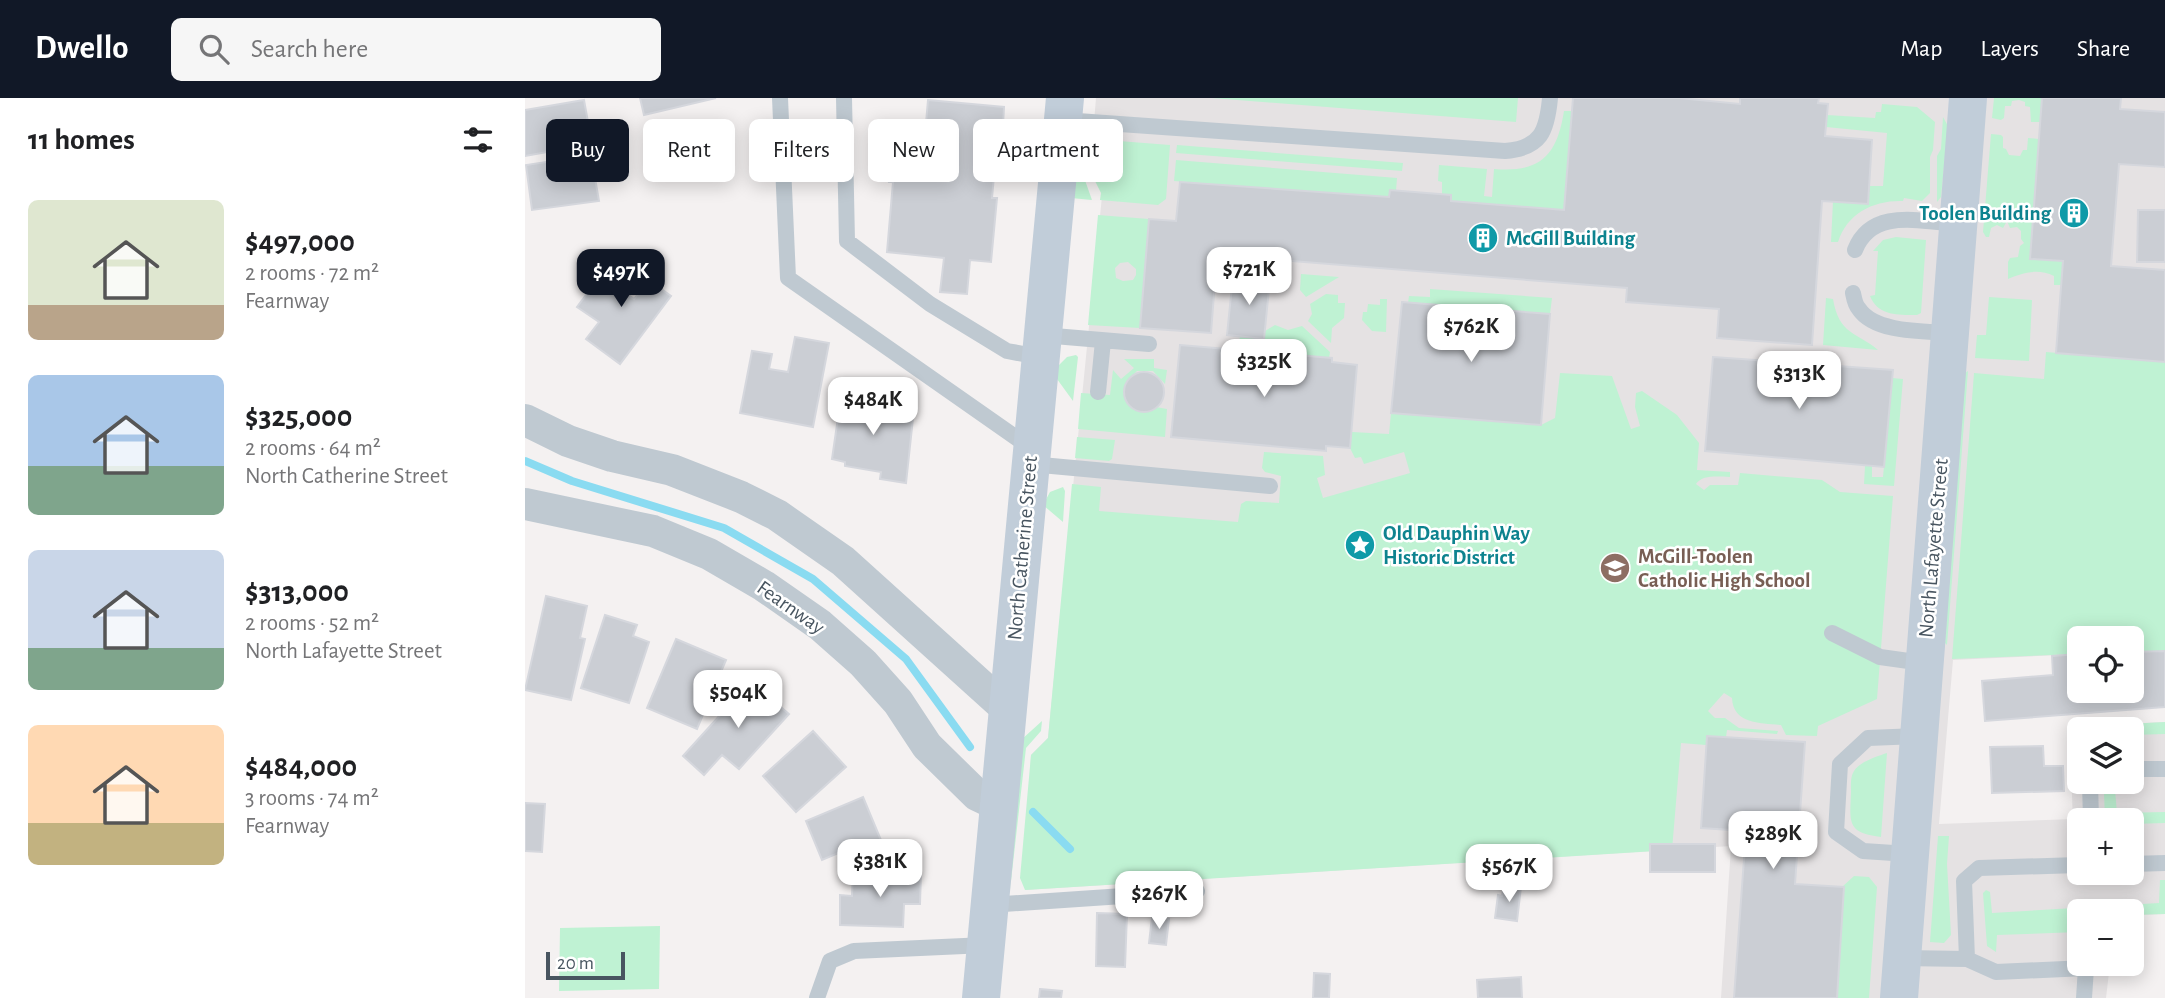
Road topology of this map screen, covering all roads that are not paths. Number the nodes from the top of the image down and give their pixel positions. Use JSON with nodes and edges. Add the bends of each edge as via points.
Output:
{"nodes":[{"id":1,"x":780,"y":98,"type":"edge"},
{"id":2,"x":844,"y":98,"type":"edge"},
{"id":3,"x":1550,"y":98,"type":"edge"},
{"id":4,"x":1968,"y":98,"type":"edge"},
{"id":5,"x":1064,"y":109,"type":"edge"},
{"id":6,"x":1959,"y":224,"type":"junction"},
{"id":7,"x":1855,"y":250,"type":"dead end"},
{"id":8,"x":1853,"y":293,"type":"dead end"},
{"id":9,"x":1951,"y":333,"type":"junction"},
{"id":10,"x":1103,"y":341,"type":"junction"},
{"id":11,"x":1149,"y":344,"type":"dead end"},
{"id":12,"x":1041,"y":346,"type":"junction"},
{"id":13,"x":1098,"y":392,"type":"dead end"},
{"id":14,"x":525,"y":420,"type":"edge"},
{"id":15,"x":1030,"y":456,"type":"junction"},
{"id":16,"x":1270,"y":486,"type":"dead end"},
{"id":17,"x":525,"y":504,"type":"edge"},
{"id":18,"x":1832,"y":633,"type":"dead end"},
{"id":19,"x":1923,"y":663,"type":"junction"},
{"id":20,"x":1007,"y":709,"type":"junction"},
{"id":21,"x":1918,"y":736,"type":"junction"},
{"id":22,"x":2144,"y":769,"type":"edge"},
{"id":23,"x":2165,"y":769,"type":"edge"},
{"id":24,"x":998,"y":805,"type":"junction"},
{"id":25,"x":1909,"y":854,"type":"junction"},
{"id":26,"x":2165,"y":863,"type":"edge"},
{"id":27,"x":2144,"y":864,"type":"edge"},
{"id":28,"x":2067,"y":865,"type":"edge"},
{"id":29,"x":1197,"y":891,"type":"dead end"},
{"id":30,"x":991,"y":905,"type":"junction"},
{"id":31,"x":986,"y":945,"type":"junction"},
{"id":32,"x":1901,"y":958,"type":"junction"},
{"id":33,"x":1968,"y":959,"type":"junction"},
{"id":34,"x":817,"y":998,"type":"edge"},
{"id":35,"x":981,"y":998,"type":"edge"},
{"id":36,"x":1899,"y":998,"type":"edge"},
{"id":37,"x":2084,"y":998,"type":"edge"}],
"edges":[{"from":1,"to":15,"type":"lane","via":[[788,278]]},
{"from":2,"to":12,"type":"lane","via":[[847,241],[930,304],[1007,351]]},
{"from":3,"to":5,"type":"lane","via":[[1548,122],[1539,138],[1523,149],[1505,151]]},
{"from":4,"to":6,"type":"street","name":"North Lafayette Street"},
{"from":5,"to":12,"type":"street","name":"North Catherine Street"},
{"from":6,"to":7,"type":"lane","via":[[1884,222],[1860,236]]},
{"from":6,"to":9,"type":"street","name":"North Lafayette Street"},
{"from":8,"to":9,"type":"lane","via":[[1857,308],[1880,325]]},
{"from":9,"to":19,"type":"street","name":"North Lafayette Street"},
{"from":10,"to":11,"type":"lane"},
{"from":10,"to":12,"type":"lane"},
{"from":10,"to":13,"type":"lane"},
{"from":12,"to":15,"type":"street","name":"North Catherine Street"},
{"from":14,"to":20,"type":"street","via":[[612,456],[672,470],[776,515],[843,561]]},
{"from":15,"to":16,"type":"lane"},
{"from":15,"to":20,"type":"street","name":"North Catherine Street"},
{"from":17,"to":24,"type":"street","name":"Fearnway","via":[[653,531],[709,554],[764,586],[820,625],[863,663],[898,702],[927,746],[977,795]]},
{"from":18,"to":19,"type":"lane","via":[[1880,657]]},
{"from":19,"to":21,"type":"street","name":"North Lafayette Street"},
{"from":20,"to":24,"type":"street","name":"North Catherine Street"},
{"from":21,"to":25,"type":"street","name":"North Lafayette Street"},
{"from":21,"to":25,"type":"lane","via":[[1868,738],[1840,764],[1836,832],[1863,851]]},
{"from":22,"to":23,"type":"lane"},
{"from":24,"to":30,"type":"street","name":"North Catherine Street"},
{"from":25,"to":32,"type":"street","name":"North Lafayette Street"},
{"from":26,"to":27,"type":"lane"},
{"from":28,"to":33,"type":"lane","via":[[1979,868],[1964,881]]},
{"from":29,"to":30,"type":"lane"},
{"from":30,"to":31,"type":"street","name":"North Catherine Street"},
{"from":31,"to":34,"type":"lane","via":[[854,951],[831,961]]},
{"from":31,"to":35,"type":"street","name":"North Catherine Street"},
{"from":32,"to":33,"type":"lane"},
{"from":32,"to":36,"type":"street","name":"North Lafayette Street"},
{"from":33,"to":37,"type":"lane","via":[[1996,972],[2086,968]]}]}
